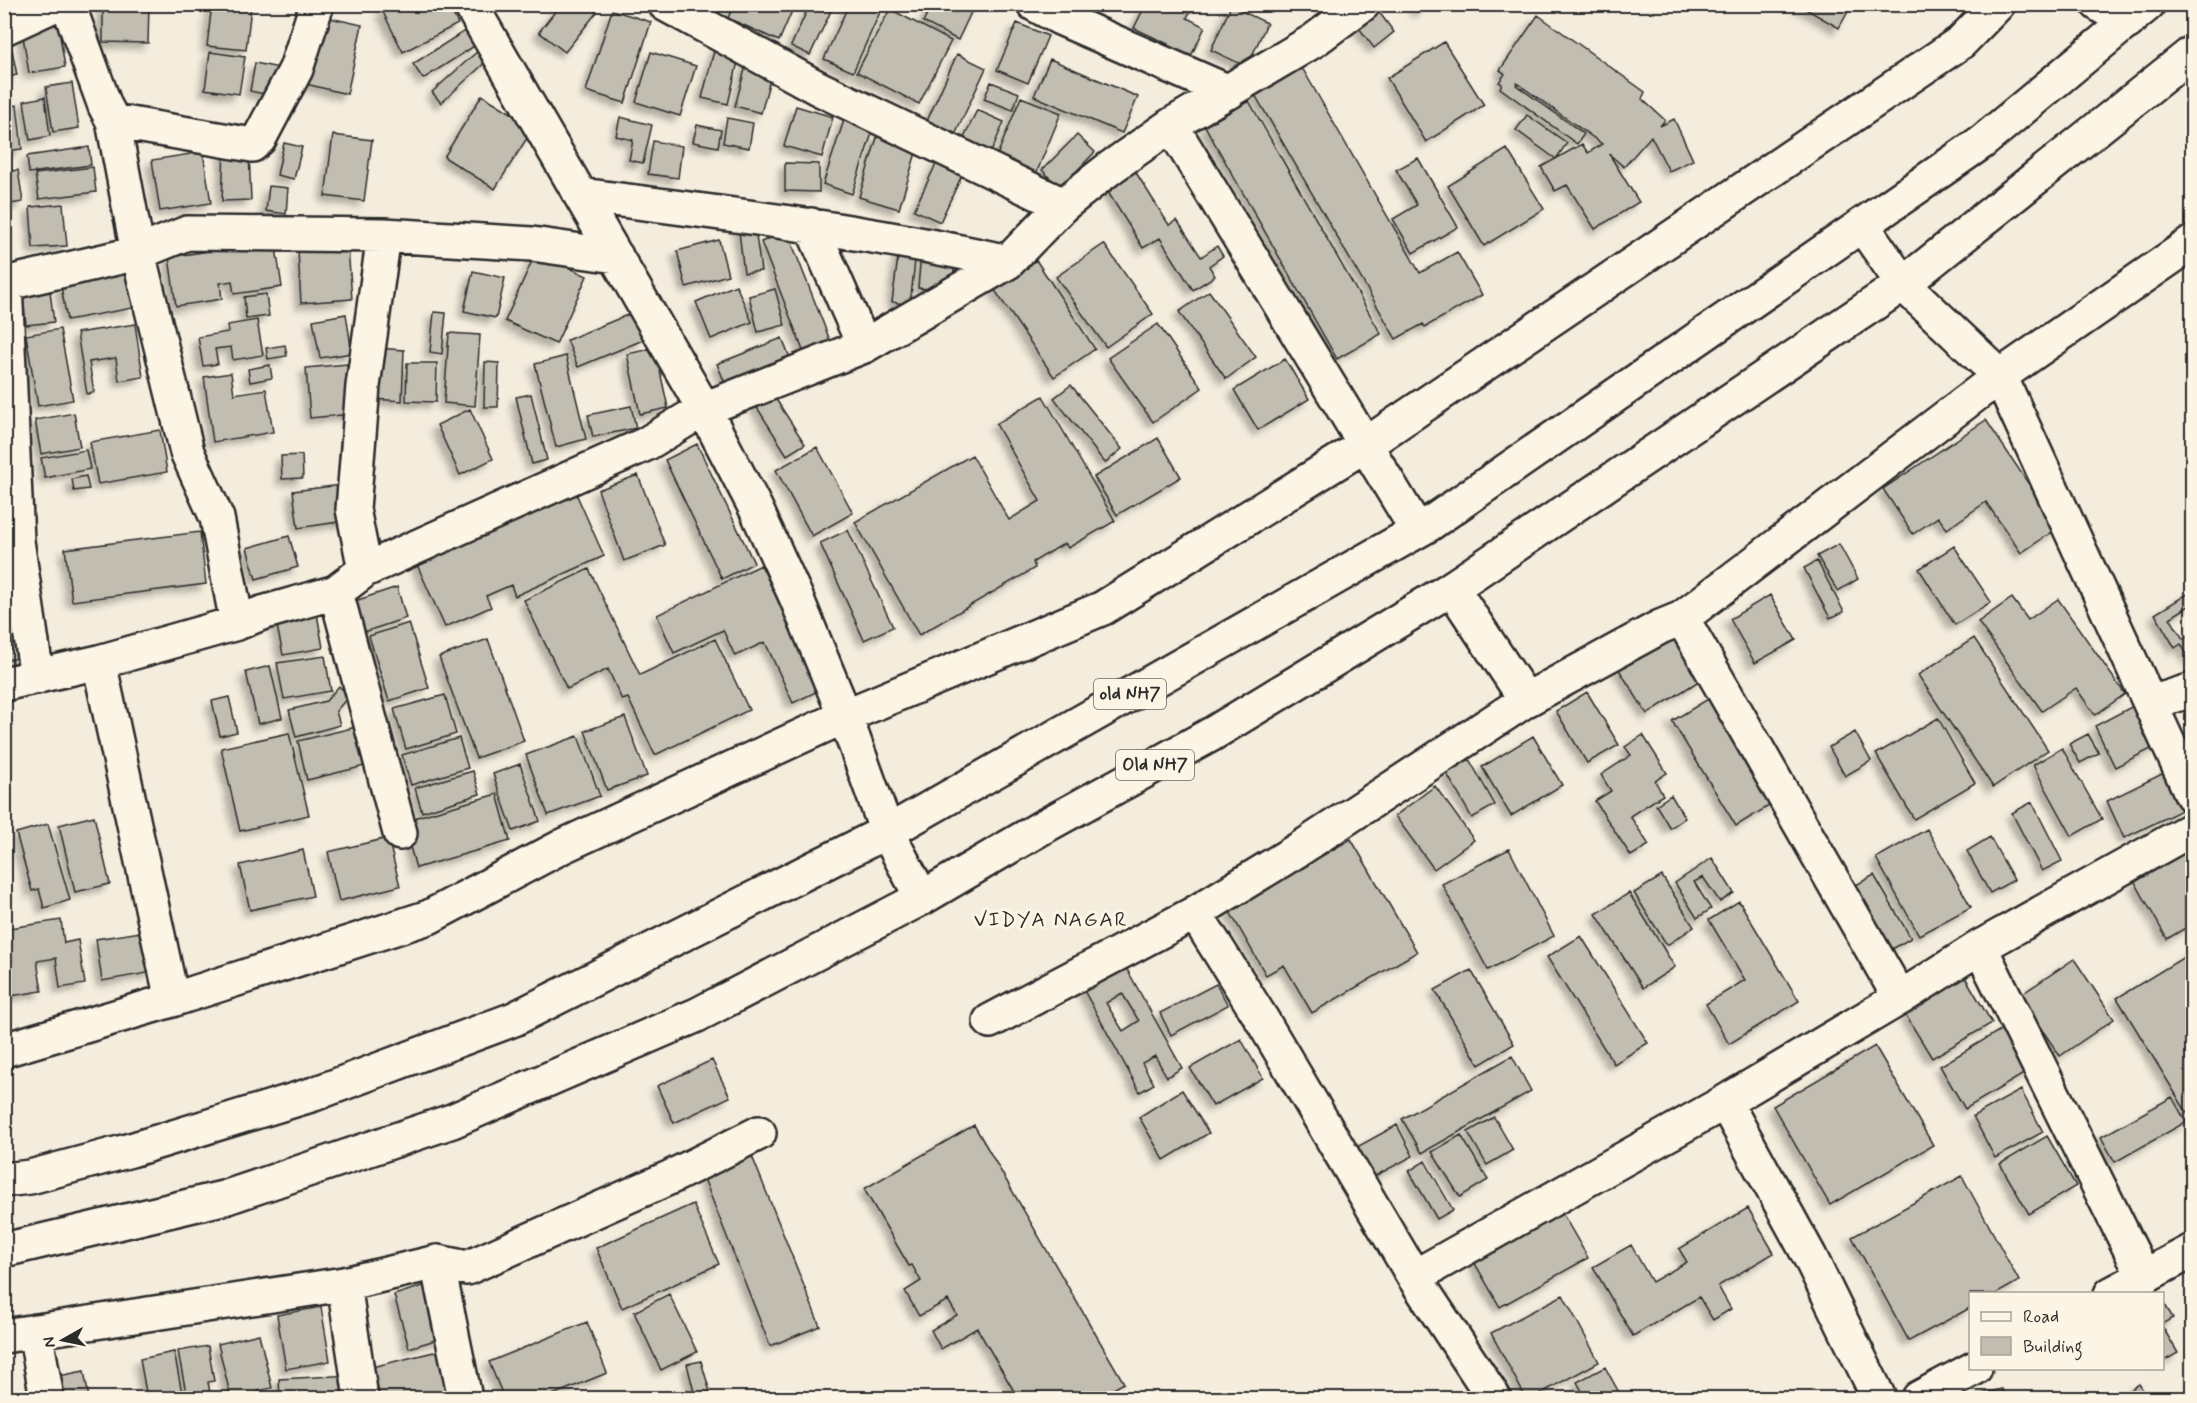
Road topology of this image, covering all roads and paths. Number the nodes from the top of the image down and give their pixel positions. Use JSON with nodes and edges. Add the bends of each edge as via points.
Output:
{"nodes":[{"id":1,"x":56,"y":4,"type":"edge"},
{"id":2,"x":68,"y":4,"type":"edge"},
{"id":3,"x":317,"y":4,"type":"edge"},
{"id":4,"x":470,"y":4,"type":"edge"},
{"id":5,"x":664,"y":4,"type":"edge"},
{"id":6,"x":1363,"y":4,"type":"edge"},
{"id":7,"x":1998,"y":4,"type":"edge"},
{"id":8,"x":2098,"y":4,"type":"edge"},
{"id":9,"x":1053,"y":9,"type":"edge"},
{"id":10,"x":2138,"y":13,"type":"edge"},
{"id":11,"x":4,"y":28,"type":"edge"},
{"id":12,"x":2191,"y":56,"type":"edge"},
{"id":13,"x":1229,"y":92,"type":"junction"},
{"id":14,"x":113,"y":121,"type":"junction"},
{"id":15,"x":1171,"y":125,"type":"junction"},
{"id":16,"x":581,"y":195,"type":"junction"},
{"id":17,"x":1063,"y":205,"type":"junction"},
{"id":18,"x":811,"y":225,"type":"junction"},
{"id":19,"x":1862,"y":225,"type":"junction"},
{"id":20,"x":384,"y":235,"type":"junction"},
{"id":21,"x":2193,"y":243,"type":"edge"},
{"id":22,"x":138,"y":253,"type":"junction"},
{"id":23,"x":616,"y":256,"type":"junction"},
{"id":24,"x":1008,"y":262,"type":"junction"},
{"id":25,"x":5,"y":284,"type":"edge"},
{"id":26,"x":1903,"y":284,"type":"junction"},
{"id":27,"x":864,"y":346,"type":"junction"},
{"id":28,"x":2000,"y":376,"type":"junction"},
{"id":29,"x":704,"y":409,"type":"junction"},
{"id":30,"x":1365,"y":445,"type":"junction"},
{"id":31,"x":1417,"y":530,"type":"junction"},
{"id":32,"x":365,"y":570,"type":"junction"},
{"id":33,"x":1452,"y":588,"type":"junction"},
{"id":34,"x":336,"y":592,"type":"junction"},
{"id":35,"x":1682,"y":618,"type":"junction"},
{"id":36,"x":237,"y":623,"type":"junction"},
{"id":37,"x":99,"y":662,"type":"junction"},
{"id":38,"x":37,"y":677,"type":"junction"},
{"id":39,"x":4,"y":684,"type":"edge"},
{"id":40,"x":2193,"y":690,"type":"edge"},
{"id":41,"x":1526,"y":700,"type":"junction"},
{"id":42,"x":2151,"y":703,"type":"junction"},
{"id":43,"x":846,"y":716,"type":"junction"},
{"id":44,"x":2193,"y":795,"type":"edge"},
{"id":45,"x":2193,"y":829,"type":"edge"},
{"id":46,"x":886,"y":832,"type":"junction"},
{"id":47,"x":400,"y":833,"type":"dead end"},
{"id":48,"x":922,"y":898,"type":"junction"},
{"id":49,"x":1195,"y":913,"type":"junction"},
{"id":50,"x":1980,"y":947,"type":"junction"},
{"id":51,"x":1900,"y":998,"type":"junction"},
{"id":52,"x":172,"y":1000,"type":"junction"},
{"id":53,"x":990,"y":1021,"type":"dead end"},
{"id":54,"x":4,"y":1050,"type":"edge"},
{"id":55,"x":1725,"y":1102,"type":"junction"},
{"id":56,"x":759,"y":1133,"type":"dead end"},
{"id":57,"x":4,"y":1180,"type":"edge"},
{"id":58,"x":4,"y":1250,"type":"edge"},
{"id":59,"x":2193,"y":1251,"type":"edge"},
{"id":60,"x":437,"y":1262,"type":"junction"},
{"id":61,"x":2143,"y":1275,"type":"junction"},
{"id":62,"x":1414,"y":1277,"type":"junction"},
{"id":63,"x":344,"y":1284,"type":"junction"},
{"id":64,"x":2113,"y":1292,"type":"edge"},
{"id":65,"x":20,"y":1334,"type":"edge"},
{"id":66,"x":1971,"y":1370,"type":"edge"},
{"id":67,"x":47,"y":1398,"type":"edge"},
{"id":68,"x":361,"y":1398,"type":"edge"},
{"id":69,"x":465,"y":1398,"type":"edge"},
{"id":70,"x":1494,"y":1398,"type":"edge"},
{"id":71,"x":1879,"y":1398,"type":"edge"},
{"id":72,"x":1919,"y":1398,"type":"edge"}],
"edges":[{"from":1,"to":11,"type":"street"},
{"from":2,"to":14,"type":"street"},
{"from":3,"to":14,"type":"street","via":[[296,69],[259,139],[252,145]]},
{"from":4,"to":16,"type":"street"},
{"from":5,"to":17,"type":"street","via":[[818,88]]},
{"from":6,"to":13,"type":"street","via":[[1313,41]]},
{"from":7,"to":30,"type":"street","via":[[1961,42]]},
{"from":8,"to":10,"type":"street"},
{"from":9,"to":13,"type":"street"},
{"from":10,"to":19,"type":"street","number":"old NH7","via":[[1982,142]]},
{"from":12,"to":26,"type":"street","number":"Old NH7"},
{"from":13,"to":15,"type":"street"},
{"from":14,"to":22,"type":"street"},
{"from":15,"to":17,"type":"street"},
{"from":15,"to":30,"type":"street"},
{"from":16,"to":18,"type":"street"},
{"from":16,"to":23,"type":"street"},
{"from":17,"to":24,"type":"street"},
{"from":18,"to":24,"type":"street"},
{"from":18,"to":27,"type":"street"},
{"from":19,"to":26,"type":"street"},
{"from":19,"to":31,"type":"street","number":"old NH7"},
{"from":20,"to":22,"type":"street","via":[[187,233]]},
{"from":20,"to":23,"type":"street","via":[[532,244]]},
{"from":20,"to":32,"type":"street","via":[[363,386],[353,509]]},
{"from":21,"to":28,"type":"street"},
{"from":22,"to":25,"type":"street"},
{"from":22,"to":36,"type":"street","via":[[187,452],[217,518]]},
{"from":23,"to":29,"type":"street"},
{"from":24,"to":27,"type":"street"},
{"from":25,"to":38,"type":"street","via":[[17,541]]},
{"from":26,"to":28,"type":"street"},
{"from":26,"to":33,"type":"street","number":"Old NH7"},
{"from":27,"to":29,"type":"street"},
{"from":28,"to":35,"type":"street"},
{"from":28,"to":42,"type":"street"},
{"from":29,"to":32,"type":"street","via":[[646,444]]},
{"from":29,"to":43,"type":"street","via":[[756,509]]},
{"from":30,"to":31,"type":"street"},
{"from":30,"to":43,"type":"street","via":[[1103,608]]},
{"from":31,"to":46,"type":"street","number":"old NH7"},
{"from":32,"to":34,"type":"street"},
{"from":33,"to":41,"type":"street"},
{"from":33,"to":48,"type":"street","number":"Old NH7","via":[[1212,734]]},
{"from":34,"to":36,"type":"street"},
{"from":34,"to":47,"type":"street"},
{"from":35,"to":41,"type":"street"},
{"from":35,"to":51,"type":"street"},
{"from":36,"to":37,"type":"street"},
{"from":37,"to":38,"type":"street"},
{"from":37,"to":52,"type":"street"},
{"from":38,"to":39,"type":"street"},
{"from":40,"to":42,"type":"street"},
{"from":41,"to":49,"type":"street","via":[[1302,848]]},
{"from":42,"to":44,"type":"street"},
{"from":43,"to":46,"type":"street"},
{"from":43,"to":52,"type":"street","via":[[563,846],[429,917]]},
{"from":45,"to":50,"type":"street"},
{"from":46,"to":48,"type":"street"},
{"from":46,"to":57,"type":"street","number":"old NH7","via":[[514,1019],[314,1095],[131,1150],[30,1177]]},
{"from":48,"to":58,"type":"street","number":"Old NH7","via":[[697,1015],[452,1121],[227,1197]]},
{"from":49,"to":53,"type":"street"},
{"from":49,"to":62,"type":"street"},
{"from":50,"to":51,"type":"street"},
{"from":50,"to":61,"type":"street"},
{"from":51,"to":55,"type":"street"},
{"from":52,"to":54,"type":"street"},
{"from":55,"to":62,"type":"street"},
{"from":55,"to":71,"type":"street","via":[[1810,1257]]},
{"from":56,"to":60,"type":"street","via":[[467,1269]]},
{"from":59,"to":61,"type":"street"},
{"from":60,"to":63,"type":"street"},
{"from":60,"to":69,"type":"street"},
{"from":61,"to":64,"type":"street"},
{"from":62,"to":70,"type":"street"},
{"from":63,"to":65,"type":"street"},
{"from":63,"to":68,"type":"street"},
{"from":65,"to":67,"type":"street"},
{"from":66,"to":72,"type":"street"}]}
